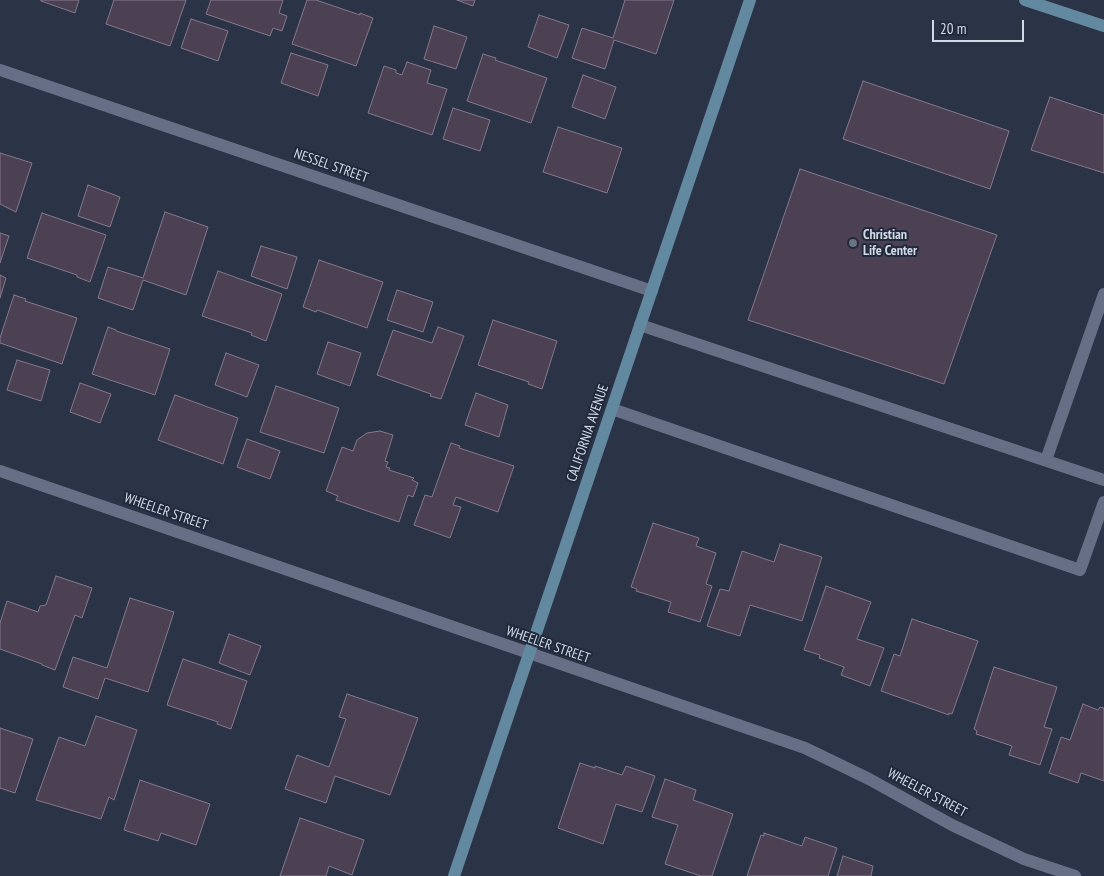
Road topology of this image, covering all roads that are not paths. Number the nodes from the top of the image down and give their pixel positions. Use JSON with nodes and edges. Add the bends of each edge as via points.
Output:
{"nodes":[{"id":1,"x":750,"y":0,"type":"edge"},
{"id":2,"x":1025,"y":0,"type":"edge"},
{"id":3,"x":1104,"y":26,"type":"edge"},
{"id":4,"x":0,"y":70,"type":"edge"},
{"id":5,"x":652,"y":291,"type":"junction"},
{"id":6,"x":1104,"y":294,"type":"edge"},
{"id":7,"x":640,"y":325,"type":"junction"},
{"id":8,"x":612,"y":409,"type":"junction"},
{"id":9,"x":1046,"y":460,"type":"junction"},
{"id":10,"x":0,"y":471,"type":"edge"},
{"id":11,"x":1104,"y":480,"type":"edge"},
{"id":12,"x":1104,"y":502,"type":"edge"},
{"id":13,"x":530,"y":654,"type":"junction"},
{"id":14,"x":454,"y":876,"type":"edge"},
{"id":15,"x":1075,"y":876,"type":"edge"}],
"edges":[{"from":1,"to":5,"type":"main road","name":"CALIFORNIA AVENUE"},
{"from":2,"to":3,"type":"main road"},
{"from":4,"to":5,"type":"street","name":"NESSEL STREET"},
{"from":5,"to":7,"type":"main road","name":"CALIFORNIA AVENUE"},
{"from":6,"to":9,"type":"street"},
{"from":7,"to":8,"type":"main road","name":"CALIFORNIA AVENUE"},
{"from":7,"to":9,"type":"street"},
{"from":8,"to":12,"type":"street","via":[[1080,570]]},
{"from":8,"to":13,"type":"main road","name":"CALIFORNIA AVENUE"},
{"from":9,"to":11,"type":"street"},
{"from":10,"to":13,"type":"street","name":"WHEELER STREET"},
{"from":13,"to":14,"type":"main road","name":"CALIFORNIA AVENUE"},
{"from":13,"to":15,"type":"street","name":"WHEELER STREET","via":[[805,748],[1015,855]]}]}
